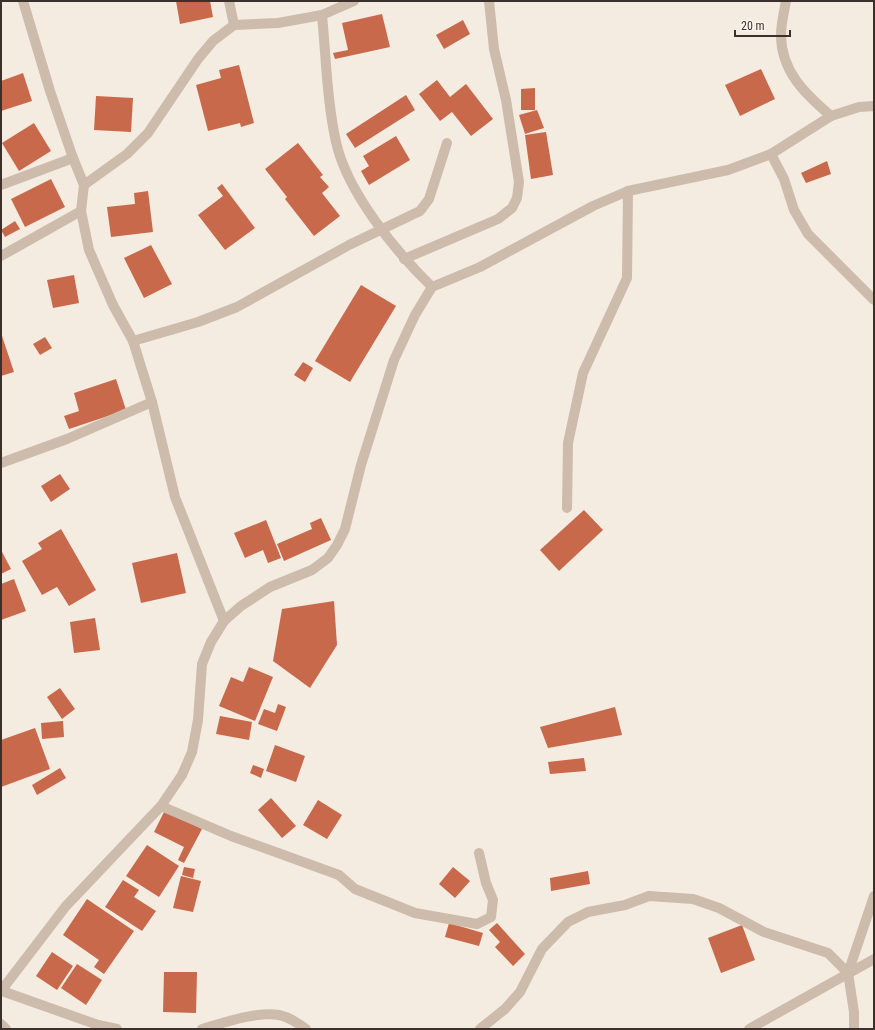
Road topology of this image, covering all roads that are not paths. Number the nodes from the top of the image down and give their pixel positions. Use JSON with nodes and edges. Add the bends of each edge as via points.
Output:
{"nodes":[{"id":1,"x":23,"y":1,"type":"edge"},
{"id":2,"x":228,"y":1,"type":"edge"},
{"id":3,"x":354,"y":1,"type":"edge"},
{"id":4,"x":489,"y":1,"type":"edge"},
{"id":5,"x":786,"y":1,"type":"edge"},
{"id":6,"x":322,"y":15,"type":"junction"},
{"id":7,"x":234,"y":25,"type":"junction"},
{"id":8,"x":874,"y":106,"type":"edge"},
{"id":9,"x":831,"y":116,"type":"junction"},
{"id":10,"x":447,"y":143,"type":"dead end"},
{"id":11,"x":771,"y":154,"type":"junction"},
{"id":12,"x":73,"y":158,"type":"junction"},
{"id":13,"x":1,"y":185,"type":"edge"},
{"id":14,"x":84,"y":185,"type":"junction"},
{"id":15,"x":628,"y":191,"type":"junction"},
{"id":16,"x":81,"y":211,"type":"junction"},
{"id":17,"x":382,"y":231,"type":"junction"},
{"id":18,"x":1,"y":256,"type":"edge"},
{"id":19,"x":404,"y":259,"type":"junction"},
{"id":20,"x":432,"y":288,"type":"junction"},
{"id":21,"x":874,"y":300,"type":"edge"},
{"id":22,"x":133,"y":341,"type":"junction"},
{"id":23,"x":152,"y":402,"type":"junction"},
{"id":24,"x":1,"y":463,"type":"edge"},
{"id":25,"x":567,"y":508,"type":"dead end"},
{"id":26,"x":224,"y":621,"type":"junction"},
{"id":27,"x":160,"y":806,"type":"junction"},
{"id":28,"x":479,"y":853,"type":"dead end"},
{"id":29,"x":874,"y":896,"type":"edge"},
{"id":30,"x":874,"y":959,"type":"edge"},
{"id":31,"x":848,"y":973,"type":"junction"},
{"id":32,"x":2,"y":991,"type":"edge"},
{"id":33,"x":1,"y":1024,"type":"edge"},
{"id":34,"x":6,"y":1029,"type":"edge"},
{"id":35,"x":117,"y":1029,"type":"edge"},
{"id":36,"x":202,"y":1029,"type":"edge"},
{"id":37,"x":306,"y":1029,"type":"edge"},
{"id":38,"x":480,"y":1029,"type":"edge"},
{"id":39,"x":749,"y":1029,"type":"edge"},
{"id":40,"x":854,"y":1029,"type":"edge"}],
"edges":[{"from":1,"to":12,"type":"street"},
{"from":2,"to":7,"type":"street"},
{"from":3,"to":6,"type":"street"},
{"from":4,"to":19,"type":"street","via":[[494,49],[506,100],[519,182],[517,198],[512,208],[498,219]]},
{"from":5,"to":9,"type":"street","via":[[781,34],[782,51],[796,83]]},
{"from":6,"to":7,"type":"street","via":[[278,23]]},
{"from":6,"to":17,"type":"street","via":[[336,143],[344,169]]},
{"from":7,"to":14,"type":"street","via":[[213,41],[198,59],[148,133],[127,154]]},
{"from":8,"to":9,"type":"street","via":[[859,106]]},
{"from":9,"to":11,"type":"street"},
{"from":10,"to":17,"type":"street","via":[[426,205],[420,211]]},
{"from":11,"to":15,"type":"street","via":[[728,170]]},
{"from":11,"to":21,"type":"street","via":[[784,179],[794,210],[808,234]]},
{"from":12,"to":13,"type":"street"},
{"from":12,"to":14,"type":"street"},
{"from":14,"to":16,"type":"street"},
{"from":15,"to":20,"type":"street","via":[[593,206],[480,267]]},
{"from":15,"to":25,"type":"street","via":[[627,278],[583,373],[568,443]]},
{"from":16,"to":18,"type":"street"},
{"from":16,"to":22,"type":"street","via":[[89,250],[113,305]]},
{"from":17,"to":19,"type":"street"},
{"from":17,"to":22,"type":"street","via":[[331,254],[237,307],[198,322]]},
{"from":19,"to":20,"type":"street"},
{"from":20,"to":26,"type":"street","via":[[414,315],[394,360],[361,465],[345,529],[338,545],[328,558],[312,570],[270,588],[241,606]]},
{"from":22,"to":23,"type":"street"},
{"from":23,"to":24,"type":"street","via":[[67,439]]},
{"from":23,"to":26,"type":"street","via":[[176,497]]},
{"from":26,"to":27,"type":"street","via":[[211,642],[202,664],[198,720],[192,752],[182,775]]},
{"from":27,"to":28,"type":"street","via":[[230,836],[339,876],[355,889],[415,913],[477,924],[491,917],[493,900]]},
{"from":27,"to":32,"type":"street","via":[[66,906]]},
{"from":29,"to":31,"type":"street"},
{"from":30,"to":31,"type":"street"},
{"from":31,"to":38,"type":"street","via":[[828,953],[764,932],[719,908],[693,899],[649,896],[588,912],[568,922],[542,949],[520,992],[505,1009]]},
{"from":31,"to":39,"type":"street"},
{"from":31,"to":40,"type":"street"},
{"from":32,"to":35,"type":"street","via":[[98,1025]]},
{"from":33,"to":34,"type":"street"},
{"from":36,"to":37,"type":"street","via":[[246,1017],[278,1015]]}]}
